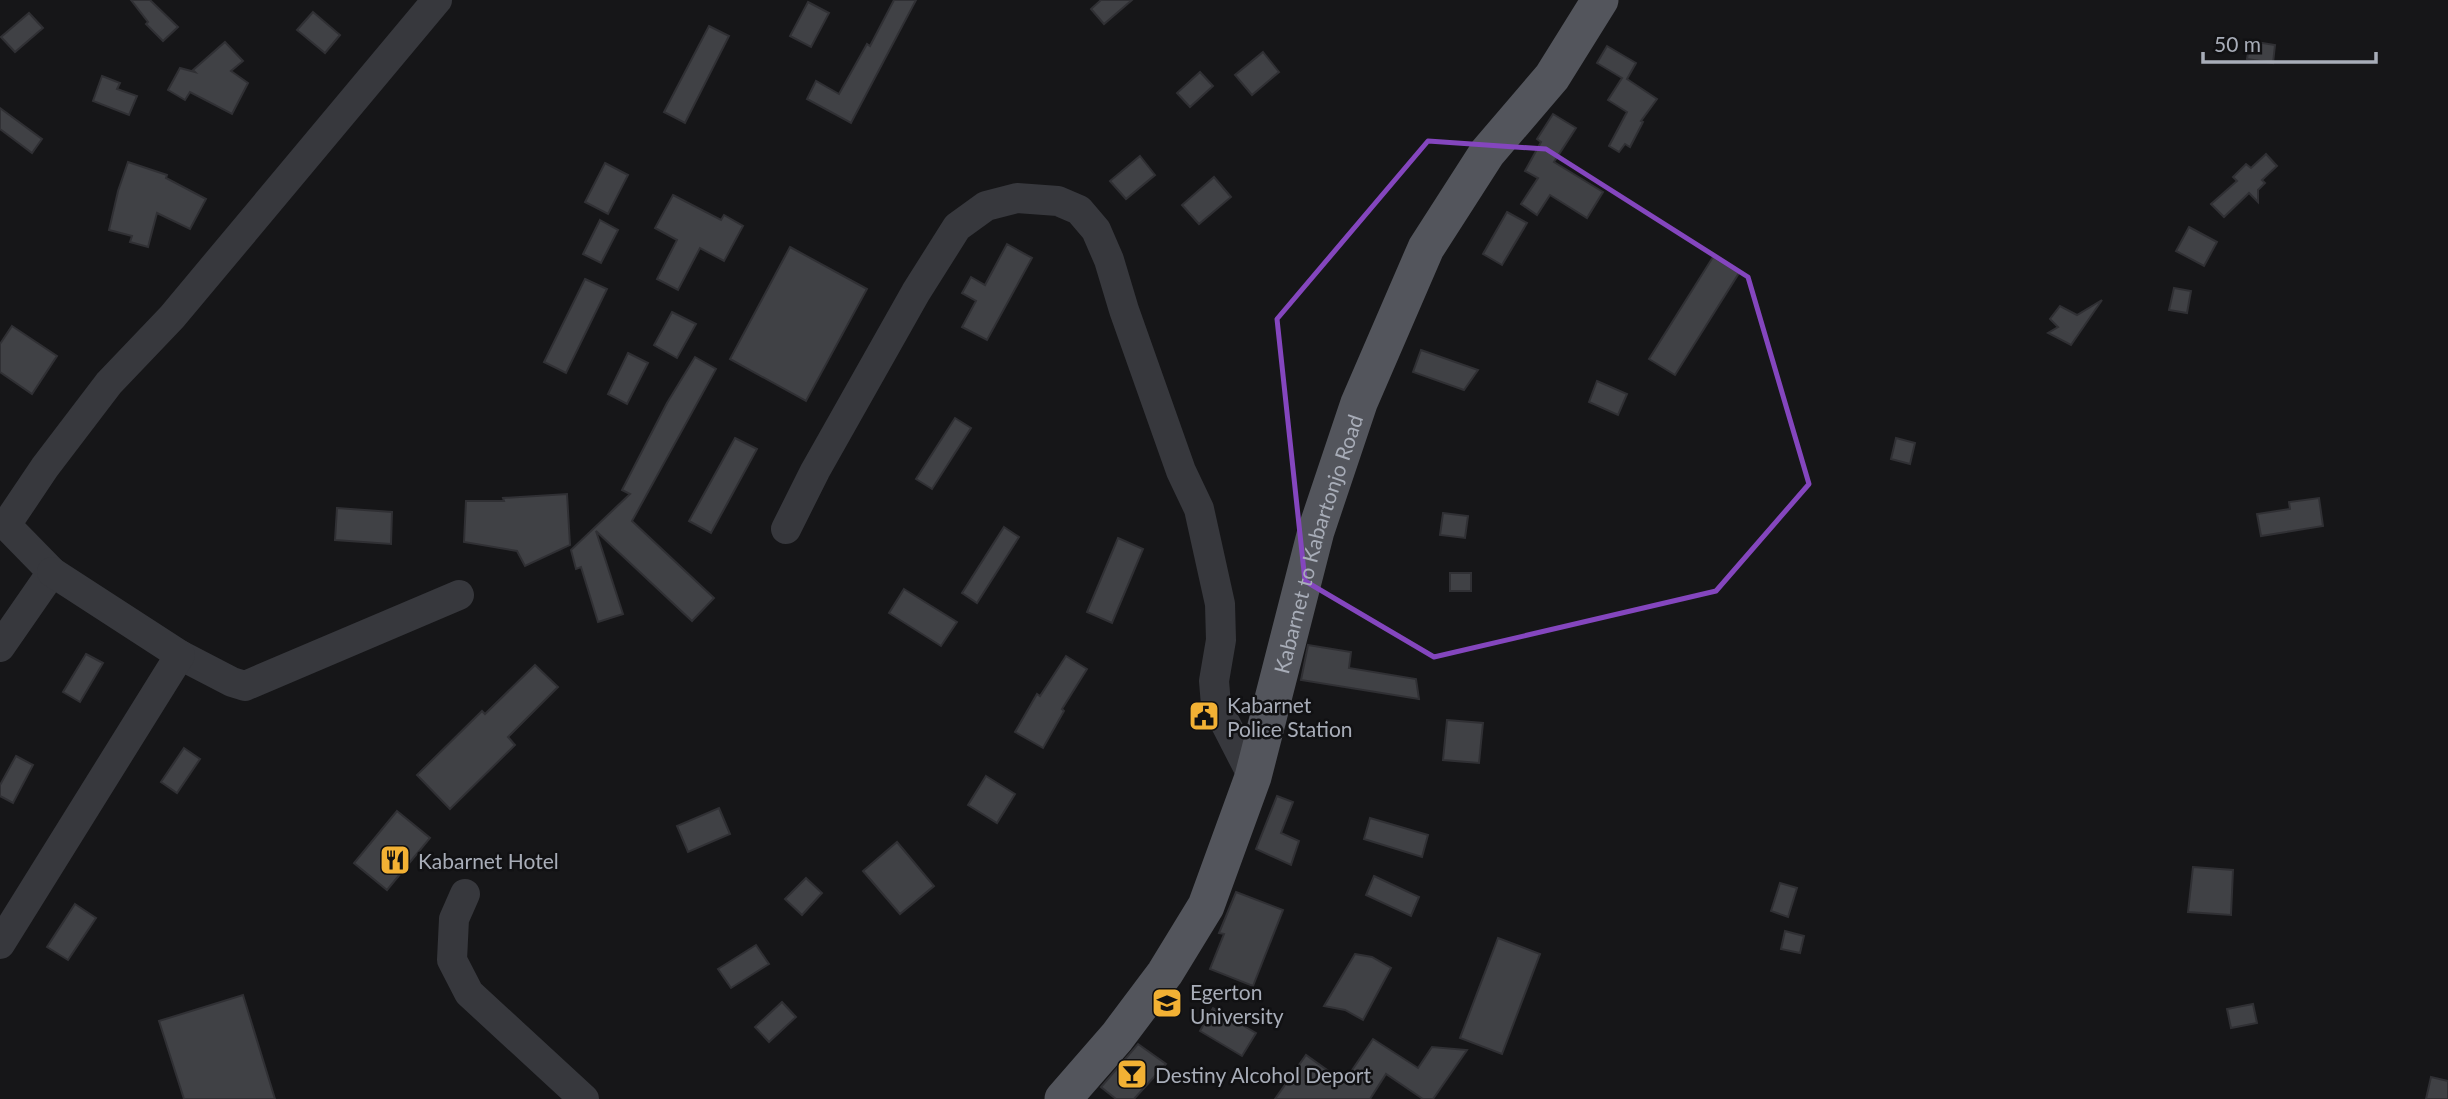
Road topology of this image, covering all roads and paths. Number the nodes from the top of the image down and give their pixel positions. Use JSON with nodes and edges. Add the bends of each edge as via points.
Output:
{"nodes":[{"id":1,"x":437,"y":0,"type":"edge"},
{"id":2,"x":1601,"y":0,"type":"edge"},
{"id":3,"x":786,"y":529,"type":"dead end"},
{"id":4,"x":52,"y":572,"type":"junction"},
{"id":5,"x":459,"y":594,"type":"dead end"},
{"id":6,"x":0,"y":647,"type":"edge"},
{"id":7,"x":180,"y":655,"type":"junction"},
{"id":8,"x":1253,"y":777,"type":"junction"},
{"id":9,"x":465,"y":894,"type":"dead end"},
{"id":10,"x":0,"y":944,"type":"edge"},
{"id":11,"x":583,"y":1099,"type":"edge"},
{"id":12,"x":1063,"y":1099,"type":"edge"}],
"edges":[{"from":1,"to":4,"type":"street","via":[[172,317],[109,383],[45,467],[6,525]]},
{"from":2,"to":8,"type":"main road","name":"Kabarnet to Kabartonjo Road","via":[[1552,77],[1488,153],[1426,248],[1359,403],[1316,531]]},
{"from":3,"to":8,"type":"street","via":[[916,292],[957,227],[986,206],[1017,198],[1058,201],[1079,210],[1096,230],[1109,260],[1177,459],[1199,509],[1220,604],[1216,705]]},
{"from":4,"to":6,"type":"street"},
{"from":4,"to":7,"type":"street"},
{"from":5,"to":7,"type":"street","via":[[245,686]]},
{"from":7,"to":10,"type":"street"},
{"from":8,"to":12,"type":"main road","name":"Kabarnet to Kabartonjo Road","via":[[1206,906],[1157,984]]},
{"from":9,"to":11,"type":"street","via":[[454,919],[452,960],[469,993]]}]}
